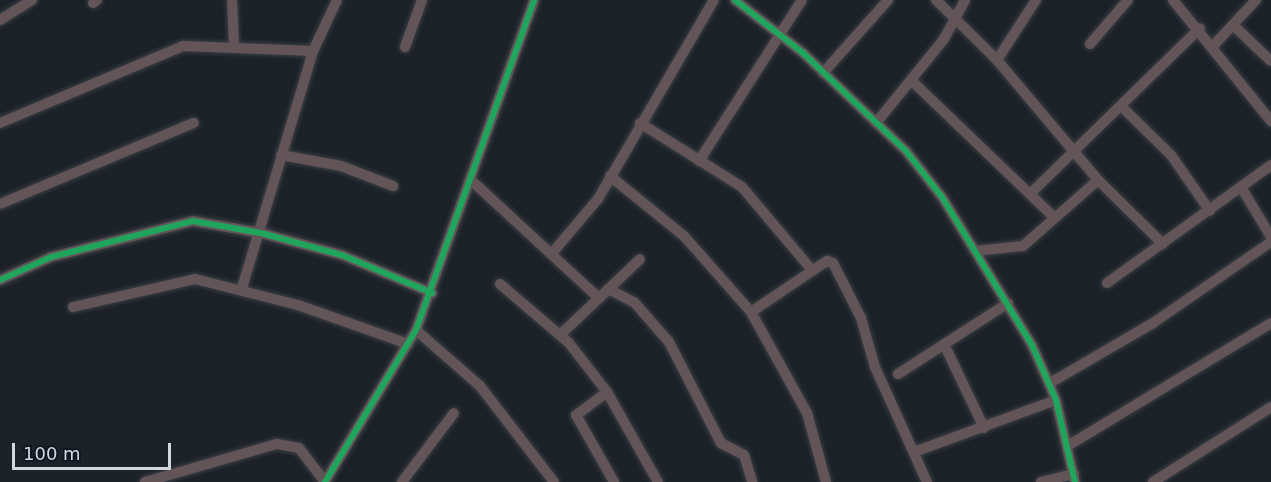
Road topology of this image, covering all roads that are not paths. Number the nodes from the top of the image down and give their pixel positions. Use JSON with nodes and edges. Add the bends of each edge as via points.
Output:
{"nodes":[{"id":1,"x":32,"y":0,"type":"edge"},
{"id":2,"x":232,"y":0,"type":"edge"},
{"id":3,"x":337,"y":0,"type":"edge"},
{"id":4,"x":422,"y":0,"type":"edge"},
{"id":5,"x":534,"y":0,"type":"edge"},
{"id":6,"x":714,"y":0,"type":"edge"},
{"id":7,"x":735,"y":0,"type":"edge"},
{"id":8,"x":802,"y":0,"type":"edge"},
{"id":9,"x":888,"y":0,"type":"edge"},
{"id":10,"x":936,"y":0,"type":"edge"},
{"id":11,"x":965,"y":0,"type":"edge"},
{"id":12,"x":1036,"y":0,"type":"edge"},
{"id":13,"x":1128,"y":0,"type":"edge"},
{"id":14,"x":1173,"y":0,"type":"edge"},
{"id":15,"x":1255,"y":0,"type":"edge"},
{"id":16,"x":956,"y":16,"type":"junction"},
{"id":17,"x":0,"y":20,"type":"edge"},
{"id":18,"x":1233,"y":25,"type":"junction"},
{"id":19,"x":1200,"y":28,"type":"junction"},
{"id":20,"x":780,"y":35,"type":"junction"},
{"id":21,"x":1090,"y":44,"type":"dead end"},
{"id":22,"x":234,"y":45,"type":"junction"},
{"id":23,"x":1214,"y":45,"type":"junction"},
{"id":24,"x":405,"y":47,"type":"dead end"},
{"id":25,"x":314,"y":51,"type":"junction"},
{"id":26,"x":997,"y":60,"type":"junction"},
{"id":27,"x":1271,"y":61,"type":"edge"},
{"id":28,"x":823,"y":73,"type":"junction"},
{"id":29,"x":912,"y":81,"type":"junction"},
{"id":30,"x":1121,"y":106,"type":"junction"},
{"id":31,"x":1271,"y":121,"type":"edge"},
{"id":32,"x":0,"y":123,"type":"edge"},
{"id":33,"x":194,"y":123,"type":"dead end"},
{"id":34,"x":640,"y":123,"type":"junction"},
{"id":35,"x":876,"y":123,"type":"junction"},
{"id":36,"x":281,"y":154,"type":"junction"},
{"id":37,"x":1074,"y":154,"type":"junction"},
{"id":38,"x":699,"y":161,"type":"junction"},
{"id":39,"x":1271,"y":165,"type":"edge"},
{"id":40,"x":610,"y":176,"type":"junction"},
{"id":41,"x":1098,"y":180,"type":"junction"},
{"id":42,"x":472,"y":181,"type":"junction"},
{"id":43,"x":393,"y":186,"type":"dead end"},
{"id":44,"x":1241,"y":188,"type":"junction"},
{"id":45,"x":1031,"y":192,"type":"junction"},
{"id":46,"x":0,"y":204,"type":"edge"},
{"id":47,"x":1210,"y":211,"type":"junction"},
{"id":48,"x":1055,"y":218,"type":"junction"},
{"id":49,"x":261,"y":232,"type":"junction"},
{"id":50,"x":1271,"y":237,"type":"edge"},
{"id":51,"x":1271,"y":242,"type":"edge"},
{"id":52,"x":1163,"y":244,"type":"junction"},
{"id":53,"x":975,"y":251,"type":"junction"},
{"id":54,"x":552,"y":252,"type":"junction"},
{"id":55,"x":640,"y":259,"type":"dead end"},
{"id":56,"x":812,"y":270,"type":"junction"},
{"id":57,"x":0,"y":280,"type":"edge"},
{"id":58,"x":1107,"y":283,"type":"dead end"},
{"id":59,"x":500,"y":284,"type":"dead end"},
{"id":60,"x":242,"y":288,"type":"junction"},
{"id":61,"x":608,"y":289,"type":"junction"},
{"id":62,"x":432,"y":293,"type":"junction"},
{"id":63,"x":599,"y":298,"type":"junction"},
{"id":64,"x":1008,"y":303,"type":"junction"},
{"id":65,"x":73,"y":307,"type":"dead end"},
{"id":66,"x":750,"y":312,"type":"junction"},
{"id":67,"x":1271,"y":323,"type":"edge"},
{"id":68,"x":416,"y":330,"type":"junction"},
{"id":69,"x":560,"y":335,"type":"junction"},
{"id":70,"x":408,"y":344,"type":"junction"},
{"id":71,"x":944,"y":344,"type":"junction"},
{"id":72,"x":898,"y":374,"type":"dead end"},
{"id":73,"x":1050,"y":383,"type":"junction"},
{"id":74,"x":607,"y":392,"type":"junction"},
{"id":75,"x":1056,"y":400,"type":"junction"},
{"id":76,"x":1271,"y":407,"type":"edge"},
{"id":77,"x":454,"y":413,"type":"dead end"},
{"id":78,"x":984,"y":428,"type":"junction"},
{"id":79,"x":1069,"y":445,"type":"junction"},
{"id":80,"x":914,"y":452,"type":"junction"},
{"id":81,"x":1075,"y":478,"type":"edge"},
{"id":82,"x":145,"y":482,"type":"edge"},
{"id":83,"x":325,"y":482,"type":"edge"},
{"id":84,"x":403,"y":482,"type":"edge"},
{"id":85,"x":554,"y":482,"type":"edge"},
{"id":86,"x":614,"y":482,"type":"edge"},
{"id":87,"x":658,"y":482,"type":"edge"},
{"id":88,"x":752,"y":482,"type":"edge"},
{"id":89,"x":826,"y":482,"type":"edge"},
{"id":90,"x":927,"y":482,"type":"edge"},
{"id":91,"x":1041,"y":482,"type":"edge"},
{"id":92,"x":1153,"y":482,"type":"edge"}],
"edges":[{"from":1,"to":17,"type":"street"},
{"from":2,"to":22,"type":"street"},
{"from":3,"to":25,"type":"street"},
{"from":4,"to":24,"type":"street"},
{"from":5,"to":42,"type":"street"},
{"from":6,"to":34,"type":"street"},
{"from":7,"to":20,"type":"street"},
{"from":8,"to":20,"type":"street"},
{"from":9,"to":28,"type":"street"},
{"from":10,"to":16,"type":"street"},
{"from":11,"to":16,"type":"street"},
{"from":12,"to":26,"type":"street"},
{"from":13,"to":21,"type":"street"},
{"from":14,"to":19,"type":"street"},
{"from":15,"to":18,"type":"street"},
{"from":16,"to":26,"type":"street"},
{"from":16,"to":29,"type":"street"},
{"from":18,"to":23,"type":"street"},
{"from":18,"to":27,"type":"street"},
{"from":19,"to":23,"type":"street"},
{"from":19,"to":30,"type":"street"},
{"from":20,"to":28,"type":"street"},
{"from":20,"to":38,"type":"street"},
{"from":22,"to":25,"type":"street"},
{"from":22,"to":32,"type":"street","via":[[183,46]]},
{"from":23,"to":31,"type":"street"},
{"from":25,"to":36,"type":"street"},
{"from":26,"to":37,"type":"street"},
{"from":28,"to":35,"type":"street"},
{"from":29,"to":35,"type":"street"},
{"from":29,"to":45,"type":"street"},
{"from":30,"to":37,"type":"street"},
{"from":30,"to":47,"type":"street","via":[[1171,155]]},
{"from":33,"to":46,"type":"street"},
{"from":34,"to":38,"type":"street"},
{"from":34,"to":40,"type":"street"},
{"from":35,"to":53,"type":"street","via":[[924,173]]},
{"from":36,"to":43,"type":"street","via":[[341,166]]},
{"from":36,"to":49,"type":"street"},
{"from":37,"to":41,"type":"street"},
{"from":37,"to":45,"type":"street"},
{"from":38,"to":56,"type":"street","via":[[742,187]]},
{"from":39,"to":44,"type":"street"},
{"from":40,"to":54,"type":"street","via":[[598,200]]},
{"from":40,"to":66,"type":"street","via":[[678,230]]},
{"from":41,"to":48,"type":"street"},
{"from":41,"to":52,"type":"street"},
{"from":42,"to":54,"type":"street"},
{"from":42,"to":62,"type":"street"},
{"from":44,"to":47,"type":"street"},
{"from":44,"to":50,"type":"street"},
{"from":45,"to":48,"type":"street"},
{"from":47,"to":52,"type":"street"},
{"from":48,"to":53,"type":"street","via":[[1023,246]]},
{"from":49,"to":57,"type":"street","via":[[193,221],[170,224],[51,257]]},
{"from":49,"to":60,"type":"street"},
{"from":49,"to":62,"type":"street","via":[[342,255]]},
{"from":51,"to":73,"type":"street","via":[[1153,323]]},
{"from":52,"to":58,"type":"street"},
{"from":53,"to":64,"type":"street"},
{"from":54,"to":63,"type":"street"},
{"from":55,"to":61,"type":"street"},
{"from":56,"to":66,"type":"street"},
{"from":56,"to":80,"type":"street","via":[[826,261],[835,265]]},
{"from":59,"to":69,"type":"street"},
{"from":60,"to":65,"type":"street","via":[[206,280],[177,280]]},
{"from":60,"to":70,"type":"street"},
{"from":61,"to":63,"type":"street"},
{"from":61,"to":88,"type":"street","via":[[634,302],[669,342],[722,443],[744,455]]},
{"from":62,"to":68,"type":"street"},
{"from":63,"to":69,"type":"street"},
{"from":64,"to":71,"type":"street"},
{"from":64,"to":73,"type":"street"},
{"from":66,"to":89,"type":"street","via":[[807,413]]},
{"from":67,"to":79,"type":"street"},
{"from":68,"to":70,"type":"street"},
{"from":68,"to":85,"type":"street","via":[[480,386]]},
{"from":69,"to":74,"type":"street"},
{"from":70,"to":83,"type":"street"},
{"from":71,"to":72,"type":"street"},
{"from":71,"to":78,"type":"street"},
{"from":73,"to":75,"type":"street"},
{"from":74,"to":86,"type":"street","via":[[576,415]]},
{"from":74,"to":87,"type":"street"},
{"from":75,"to":78,"type":"street"},
{"from":75,"to":79,"type":"street"},
{"from":76,"to":92,"type":"street"},
{"from":77,"to":84,"type":"street"},
{"from":78,"to":80,"type":"street"},
{"from":79,"to":81,"type":"street"},
{"from":80,"to":90,"type":"street"},
{"from":81,"to":91,"type":"street"},
{"from":82,"to":83,"type":"street","via":[[277,444],[299,448]]}]}
